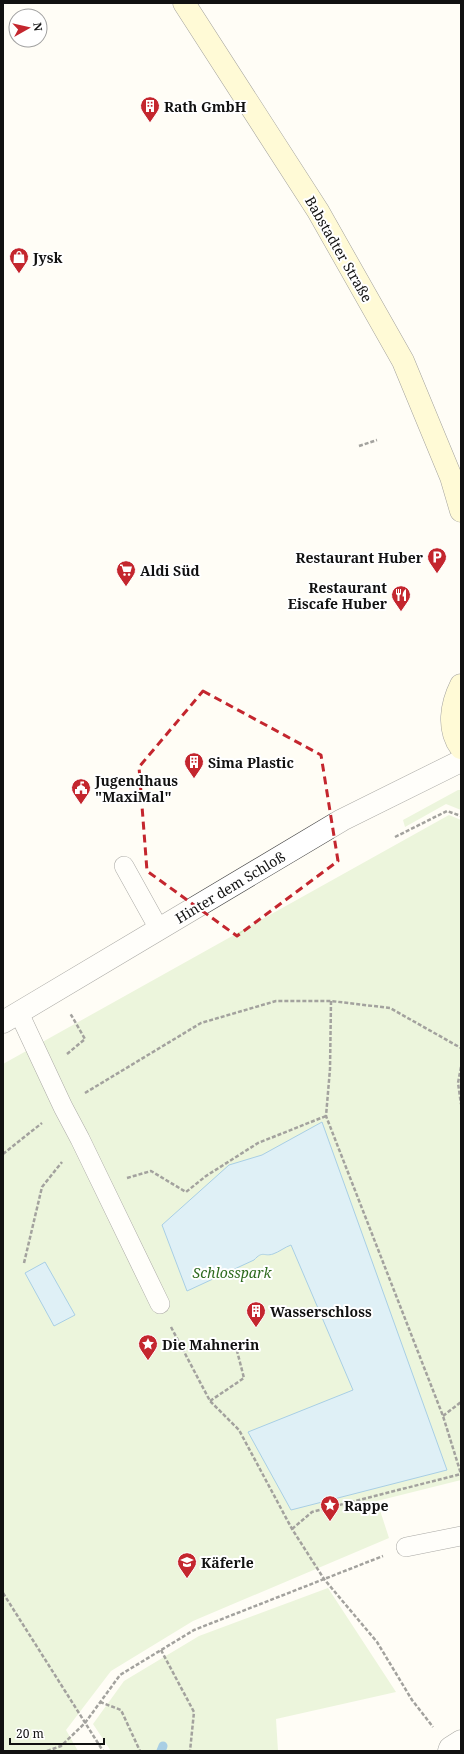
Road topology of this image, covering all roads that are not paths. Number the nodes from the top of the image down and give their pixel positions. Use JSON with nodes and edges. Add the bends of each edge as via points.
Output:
{"nodes":[{"id":1,"x":184,"y":3,"type":"edge"},
{"id":2,"x":461,"y":511,"type":"edge"},
{"id":3,"x":461,"y":685,"type":"edge"},
{"id":4,"x":461,"y":748,"type":"edge"},
{"id":5,"x":461,"y":761,"type":"edge"},
{"id":6,"x":124,"y":866,"type":"dead end"},
{"id":7,"x":159,"y":929,"type":"junction"},
{"id":8,"x":11,"y":1018,"type":"edge"},
{"id":9,"x":160,"y":1304,"type":"road end"},
{"id":10,"x":461,"y":1536,"type":"edge"},
{"id":11,"x":406,"y":1547,"type":"road end"}],
"edges":[{"from":1,"to":2,"type":"street","name":"Babstadter Straße","via":[[318,211],[403,361],[451,477]]},
{"from":3,"to":4,"type":"street","via":[[454,700],[452,715],[453,730]]},
{"from":5,"to":7,"type":"street","name":"Hinter dem Schloß","via":[[342,820]]},
{"from":6,"to":7,"type":"lane"},
{"from":7,"to":8,"type":"street","name":"Hinter dem Schloß"},
{"from":8,"to":9,"type":"lane","via":[[47,1071]]},
{"from":10,"to":11,"type":"lane"}]}
